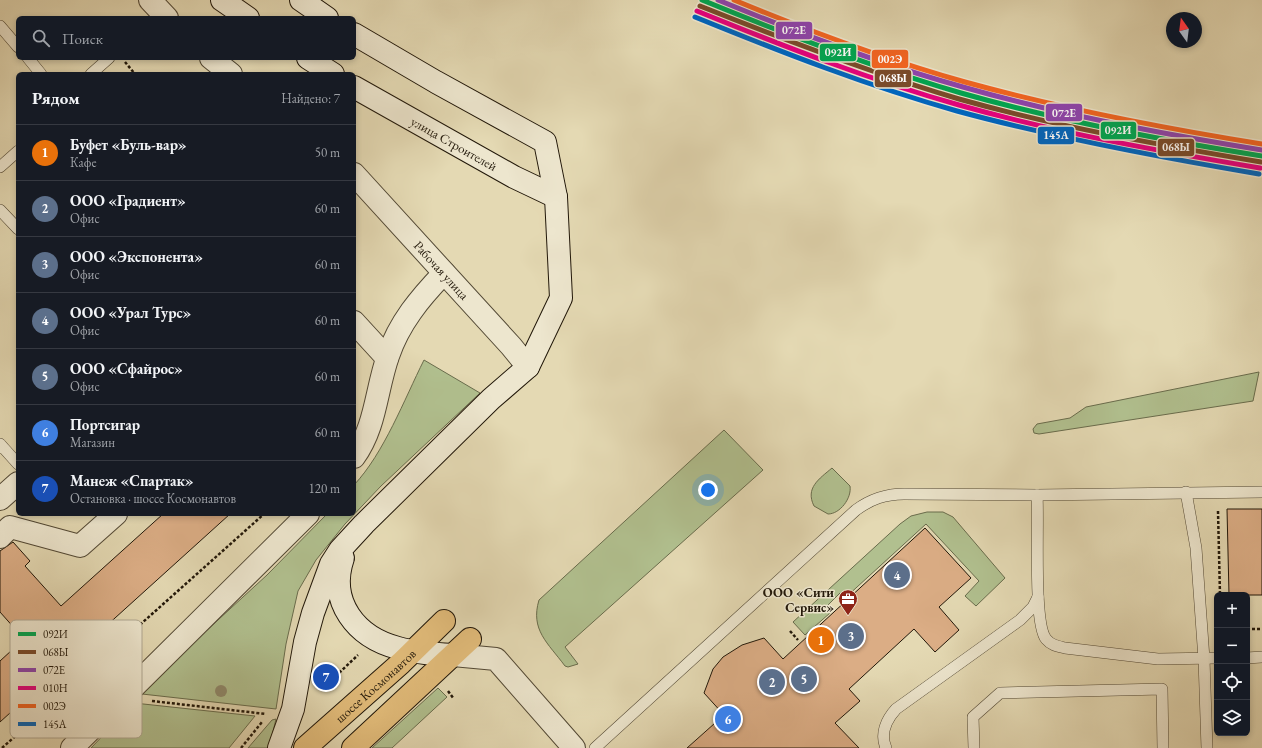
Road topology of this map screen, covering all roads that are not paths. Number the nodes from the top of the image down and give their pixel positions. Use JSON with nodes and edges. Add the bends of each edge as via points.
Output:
{"nodes":[{"id":1,"x":222,"y":0,"type":"edge"},
{"id":2,"x":301,"y":0,"type":"edge"},
{"id":3,"x":245,"y":16,"type":"edge"},
{"id":4,"x":324,"y":16,"type":"edge"},
{"id":5,"x":0,"y":26,"type":"edge"},
{"id":6,"x":356,"y":35,"type":"edge"},
{"id":7,"x":16,"y":45,"type":"edge"},
{"id":8,"x":30,"y":60,"type":"edge"},
{"id":9,"x":107,"y":60,"type":"edge"},
{"id":10,"x":214,"y":60,"type":"edge"},
{"id":11,"x":311,"y":60,"type":"edge"},
{"id":12,"x":39,"y":72,"type":"edge"},
{"id":13,"x":93,"y":72,"type":"edge"},
{"id":14,"x":228,"y":72,"type":"edge"},
{"id":15,"x":330,"y":72,"type":"edge"},
{"id":16,"x":356,"y":88,"type":"edge"},
{"id":17,"x":16,"y":153,"type":"edge"},
{"id":18,"x":0,"y":167,"type":"edge"},
{"id":19,"x":356,"y":176,"type":"edge"},
{"id":20,"x":556,"y":197,"type":"junction"},
{"id":21,"x":0,"y":210,"type":"edge"},
{"id":22,"x":16,"y":227,"type":"edge"},
{"id":23,"x":444,"y":273,"type":"junction"},
{"id":24,"x":356,"y":324,"type":"edge"},
{"id":25,"x":387,"y":358,"type":"junction"},
{"id":26,"x":528,"y":367,"type":"junction"},
{"id":27,"x":0,"y":444,"type":"edge"},
{"id":28,"x":356,"y":454,"type":"edge"},
{"id":29,"x":16,"y":462,"type":"edge"},
{"id":30,"x":16,"y":485,"type":"edge"},
{"id":31,"x":1186,"y":492,"type":"junction"},
{"id":32,"x":1262,"y":492,"type":"edge"},
{"id":33,"x":1036,"y":495,"type":"junction"},
{"id":34,"x":0,"y":499,"type":"edge"},
{"id":35,"x":114,"y":516,"type":"edge"},
{"id":36,"x":306,"y":516,"type":"edge"},
{"id":37,"x":0,"y":536,"type":"edge"},
{"id":38,"x":351,"y":538,"type":"junction"},
{"id":39,"x":1038,"y":594,"type":"junction"},
{"id":40,"x":444,"y":621,"type":"dead end"},
{"id":41,"x":470,"y":639,"type":"dead end"},
{"id":42,"x":412,"y":652,"type":"junction"},
{"id":43,"x":453,"y":655,"type":"junction"},
{"id":44,"x":1262,"y":657,"type":"edge"},
{"id":45,"x":1214,"y":658,"type":"edge"},
{"id":46,"x":1250,"y":658,"type":"edge"},
{"id":47,"x":1204,"y":659,"type":"junction"},
{"id":48,"x":142,"y":679,"type":"edge"},
{"id":49,"x":82,"y":738,"type":"edge"},
{"id":50,"x":72,"y":748,"type":"edge"},
{"id":51,"x":279,"y":748,"type":"edge"},
{"id":52,"x":305,"y":748,"type":"edge"},
{"id":53,"x":353,"y":748,"type":"edge"},
{"id":54,"x":574,"y":748,"type":"edge"},
{"id":55,"x":595,"y":748,"type":"edge"},
{"id":56,"x":886,"y":748,"type":"edge"},
{"id":57,"x":974,"y":748,"type":"edge"},
{"id":58,"x":1163,"y":748,"type":"edge"},
{"id":59,"x":1207,"y":748,"type":"edge"}],
"edges":[{"from":1,"to":3,"type":"main road"},
{"from":2,"to":4,"type":"main road"},
{"from":5,"to":7,"type":"lane"},
{"from":6,"to":20,"type":"main road","via":[[545,142]]},
{"from":8,"to":12,"type":"lane"},
{"from":9,"to":13,"type":"lane"},
{"from":10,"to":14,"type":"main road"},
{"from":11,"to":15,"type":"main road"},
{"from":16,"to":20,"type":"main road","name":"улица Строителей","via":[[514,177]]},
{"from":17,"to":18,"type":"lane"},
{"from":19,"to":23,"type":"main road","name":"Рабочая улица"},
{"from":20,"to":26,"type":"main road","via":[[561,298]]},
{"from":21,"to":22,"type":"lane"},
{"from":23,"to":25,"type":"main road","via":[[404,320]]},
{"from":23,"to":26,"type":"main road","name":"Рабочая улица"},
{"from":24,"to":25,"type":"main road"},
{"from":25,"to":28,"type":"main road","via":[[372,422]]},
{"from":26,"to":38,"type":"main road"},
{"from":27,"to":29,"type":"lane"},
{"from":30,"to":34,"type":"main road"},
{"from":31,"to":32,"type":"lane"},
{"from":31,"to":33,"type":"lane"},
{"from":31,"to":47,"type":"lane","via":[[1196,548]]},
{"from":33,"to":39,"type":"lane"},
{"from":33,"to":55,"type":"lane","via":[[893,494],[873,499]]},
{"from":35,"to":37,"type":"main road","via":[[80,546],[10,527]]},
{"from":36,"to":48,"type":"main road"},
{"from":38,"to":42,"type":"main road","via":[[342,560],[338,584],[345,608],[364,632],[388,645]]},
{"from":38,"to":51,"type":"main road","via":[[331,564],[313,613],[293,709]]},
{"from":39,"to":47,"type":"lane","via":[[1042,629],[1045,638],[1053,645],[1158,658]]},
{"from":39,"to":56,"type":"lane","via":[[1033,607],[1020,620],[896,709],[884,729]]},
{"from":40,"to":42,"type":"main road","name":"шоссе Космонавтов"},
{"from":41,"to":43,"type":"main road"},
{"from":42,"to":43,"type":"main road"},
{"from":42,"to":52,"type":"main road","name":"шоссе Космонавтов"},
{"from":43,"to":53,"type":"main road"},
{"from":43,"to":54,"type":"main road","via":[[496,659]]},
{"from":44,"to":46,"type":"lane"},
{"from":45,"to":47,"type":"lane"},
{"from":47,"to":59,"type":"lane"},
{"from":49,"to":50,"type":"main road"},
{"from":57,"to":58,"type":"lane","via":[[973,717],[1000,693],[1162,689]]}]}
